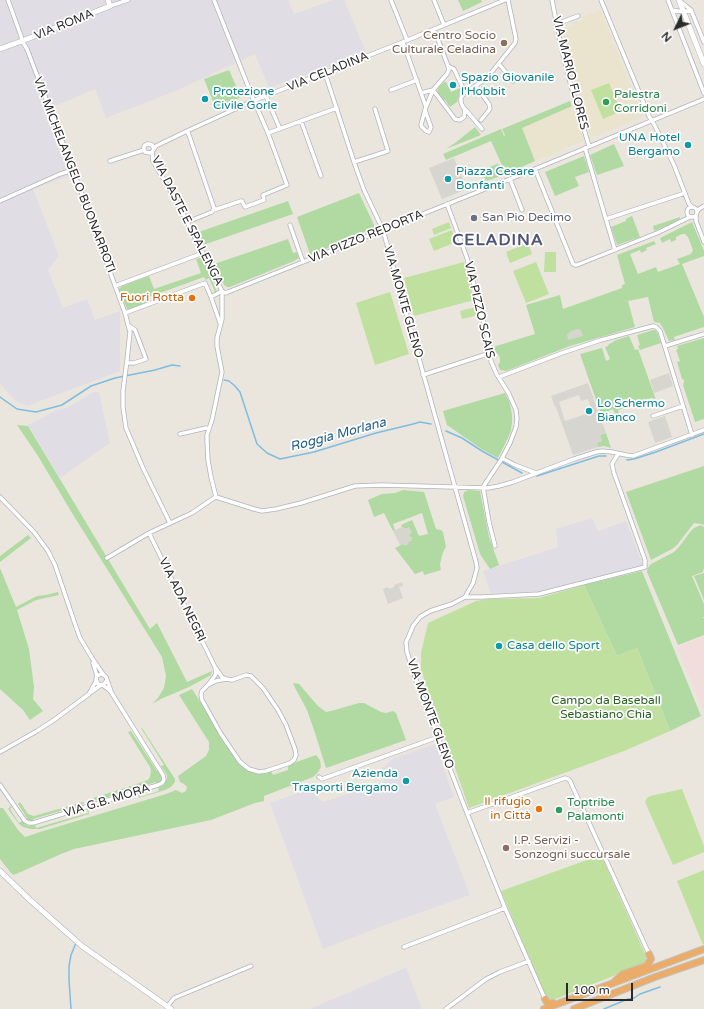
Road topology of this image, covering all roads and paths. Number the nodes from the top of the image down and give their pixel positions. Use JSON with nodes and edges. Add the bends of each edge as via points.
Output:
{"nodes":[{"id":1,"x":8,"y":0,"type":"edge"},
{"id":2,"x":108,"y":0,"type":"edge"},
{"id":3,"x":128,"y":0,"type":"edge"},
{"id":4,"x":214,"y":0,"type":"edge"},
{"id":5,"x":392,"y":0,"type":"edge"},
{"id":6,"x":434,"y":0,"type":"edge"},
{"id":7,"x":506,"y":0,"type":"edge"},
{"id":8,"x":552,"y":0,"type":"edge"},
{"id":9,"x":601,"y":0,"type":"edge"},
{"id":10,"x":668,"y":0,"type":"edge"},
{"id":11,"x":679,"y":0,"type":"edge"},
{"id":12,"x":110,"y":6,"type":"junction"},
{"id":13,"x":672,"y":10,"type":"junction"},
{"id":14,"x":691,"y":10,"type":"junction"},
{"id":15,"x":684,"y":12,"type":"junction"},
{"id":16,"x":578,"y":16,"type":"dead end"},
{"id":17,"x":557,"y":24,"type":"junction"},
{"id":18,"x":444,"y":25,"type":"junction"},
{"id":19,"x":434,"y":29,"type":"junction"},
{"id":20,"x":22,"y":41,"type":"junction"},
{"id":21,"x":405,"y":41,"type":"junction"},
{"id":22,"x":704,"y":42,"type":"edge"},
{"id":23,"x":0,"y":49,"type":"edge"},
{"id":24,"x":499,"y":64,"type":"junction"},
{"id":25,"x":704,"y":64,"type":"edge"},
{"id":26,"x":448,"y":66,"type":"junction"},
{"id":27,"x":325,"y":73,"type":"junction"},
{"id":28,"x":417,"y":80,"type":"junction"},
{"id":29,"x":513,"y":81,"type":"dead end"},
{"id":30,"x":476,"y":86,"type":"junction"},
{"id":31,"x":391,"y":90,"type":"dead end"},
{"id":32,"x":433,"y":90,"type":"junction"},
{"id":33,"x":464,"y":90,"type":"junction"},
{"id":34,"x":421,"y":92,"type":"junction"},
{"id":35,"x":704,"y":93,"type":"edge"},
{"id":36,"x":266,"y":96,"type":"junction"},
{"id":37,"x":704,"y":99,"type":"edge"},
{"id":38,"x":255,"y":100,"type":"junction"},
{"id":39,"x":337,"y":108,"type":"junction"},
{"id":40,"x":425,"y":108,"type":"junction"},
{"id":41,"x":375,"y":109,"type":"dead end"},
{"id":42,"x":466,"y":110,"type":"junction"},
{"id":43,"x":481,"y":120,"type":"dead end"},
{"id":44,"x":301,"y":121,"type":"junction"},
{"id":45,"x":651,"y":121,"type":"junction"},
{"id":46,"x":280,"y":128,"type":"junction"},
{"id":47,"x":482,"y":130,"type":"dead end"},
{"id":48,"x":187,"y":131,"type":"junction"},
{"id":49,"x":268,"y":133,"type":"junction"},
{"id":50,"x":589,"y":146,"type":"junction"},
{"id":51,"x":585,"y":148,"type":"junction"},
{"id":52,"x":144,"y":150,"type":"junction"},
{"id":53,"x":153,"y":150,"type":"junction"},
{"id":54,"x":110,"y":161,"type":"dead end"},
{"id":55,"x":354,"y":162,"type":"junction"},
{"id":56,"x":535,"y":169,"type":"junction"},
{"id":57,"x":73,"y":170,"type":"junction"},
{"id":58,"x":321,"y":176,"type":"dead end"},
{"id":59,"x":510,"y":179,"type":"junction"},
{"id":60,"x":686,"y":193,"type":"junction"},
{"id":61,"x":0,"y":200,"type":"edge"},
{"id":62,"x":447,"y":204,"type":"junction"},
{"id":63,"x":704,"y":206,"type":"edge"},
{"id":64,"x":214,"y":210,"type":"junction"},
{"id":65,"x":522,"y":210,"type":"dead end"},
{"id":66,"x":693,"y":211,"type":"junction"},
{"id":67,"x":606,"y":219,"type":"junction"},
{"id":68,"x":187,"y":222,"type":"junction"},
{"id":69,"x":290,"y":225,"type":"dead end"},
{"id":70,"x":383,"y":230,"type":"junction"},
{"id":71,"x":704,"y":242,"type":"edge"},
{"id":72,"x":615,"y":250,"type":"junction"},
{"id":73,"x":203,"y":253,"type":"junction"},
{"id":74,"x":303,"y":262,"type":"junction"},
{"id":75,"x":116,"y":286,"type":"junction"},
{"id":76,"x":222,"y":291,"type":"junction"},
{"id":77,"x":211,"y":297,"type":"junction"},
{"id":78,"x":125,"y":313,"type":"junction"},
{"id":79,"x":221,"y":324,"type":"junction"},
{"id":80,"x":128,"y":325,"type":"junction"},
{"id":81,"x":704,"y":334,"type":"edge"},
{"id":82,"x":666,"y":346,"type":"junction"},
{"id":83,"x":490,"y":353,"type":"junction"},
{"id":84,"x":127,"y":363,"type":"junction"},
{"id":85,"x":423,"y":375,"type":"junction"},
{"id":86,"x":499,"y":377,"type":"junction"},
{"id":87,"x":684,"y":406,"type":"junction"},
{"id":88,"x":653,"y":416,"type":"dead end"},
{"id":89,"x":209,"y":429,"type":"junction"},
{"id":90,"x":704,"y":430,"type":"edge"},
{"id":91,"x":180,"y":434,"type":"dead end"},
{"id":92,"x":692,"y":435,"type":"junction"},
{"id":93,"x":618,"y":454,"type":"junction"},
{"id":94,"x":500,"y":461,"type":"junction"},
{"id":95,"x":536,"y":473,"type":"junction"},
{"id":96,"x":483,"y":487,"type":"junction"},
{"id":97,"x":455,"y":488,"type":"junction"},
{"id":98,"x":0,"y":497,"type":"edge"},
{"id":99,"x":216,"y":497,"type":"junction"},
{"id":100,"x":170,"y":523,"type":"junction"},
{"id":101,"x":150,"y":533,"type":"junction"},
{"id":102,"x":495,"y":546,"type":"dead end"},
{"id":103,"x":107,"y":558,"type":"dead end"},
{"id":104,"x":465,"y":597,"type":"junction"},
{"id":105,"x":92,"y":658,"type":"junction"},
{"id":106,"x":215,"y":667,"type":"junction"},
{"id":107,"x":103,"y":674,"type":"junction"},
{"id":108,"x":97,"y":676,"type":"junction"},
{"id":109,"x":226,"y":679,"type":"junction"},
{"id":110,"x":107,"y":680,"type":"junction"},
{"id":111,"x":96,"y":681,"type":"junction"},
{"id":112,"x":102,"y":685,"type":"junction"},
{"id":113,"x":208,"y":685,"type":"junction"},
{"id":114,"x":111,"y":692,"type":"junction"},
{"id":115,"x":90,"y":693,"type":"junction"},
{"id":116,"x":438,"y":738,"type":"junction"},
{"id":117,"x":0,"y":752,"type":"edge"},
{"id":118,"x":319,"y":777,"type":"dead end"},
{"id":119,"x":0,"y":785,"type":"edge"},
{"id":120,"x":467,"y":813,"type":"junction"},
{"id":121,"x":0,"y":871,"type":"edge"},
{"id":122,"x":505,"y":908,"type":"junction"},
{"id":123,"x":404,"y":947,"type":"dead end"},
{"id":124,"x":704,"y":949,"type":"edge"},
{"id":125,"x":649,"y":954,"type":"joint"},
{"id":126,"x":704,"y":960,"type":"edge"},
{"id":127,"x":528,"y":962,"type":"junction"},
{"id":128,"x":251,"y":966,"type":"dead end"},
{"id":129,"x":612,"y":984,"type":"junction"},
{"id":130,"x":577,"y":997,"type":"junction"},
{"id":131,"x":544,"y":999,"type":"joint"},
{"id":132,"x":169,"y":1008,"type":"edge"},
{"id":133,"x":446,"y":1009,"type":"edge"},
{"id":134,"x":544,"y":1009,"type":"edge"},
{"id":135,"x":574,"y":1009,"type":"edge"}],
"edges":[{"from":1,"to":20,"type":"street","name":"VIA MICHELANGELO BUONARROTI"},
{"from":2,"to":12,"type":"street"},
{"from":3,"to":12,"type":"street","name":"VIA ROMA"},
{"from":4,"to":38,"type":"street"},
{"from":5,"to":21,"type":"street"},
{"from":6,"to":18,"type":"street"},
{"from":7,"to":18,"type":"street","name":"VIA CELADINA"},
{"from":7,"to":24,"type":"street","via":[[516,39]]},
{"from":8,"to":17,"type":"street","name":"VIA MARIO FLORES"},
{"from":9,"to":45,"type":"street"},
{"from":10,"to":13,"type":"street"},
{"from":11,"to":14,"type":"street"},
{"from":11,"to":15,"type":"street"},
{"from":12,"to":20,"type":"street","name":"VIA ROMA"},
{"from":13,"to":15,"type":"street"},
{"from":13,"to":35,"type":"street"},
{"from":14,"to":15,"type":"street"},
{"from":14,"to":22,"type":"street"},
{"from":15,"to":25,"type":"street"},
{"from":16,"to":17,"type":"street"},
{"from":17,"to":50,"type":"street","name":"VIA MARIO FLORES","via":[[571,86]]},
{"from":18,"to":19,"type":"street","name":"VIA CELADINA"},
{"from":19,"to":21,"type":"street","name":"VIA CELADINA"},
{"from":19,"to":26,"type":"street"},
{"from":20,"to":23,"type":"street","name":"VIA ROMA"},
{"from":20,"to":57,"type":"street","name":"VIA MICHELANGELO BUONARROTI"},
{"from":21,"to":27,"type":"street","name":"VIA CELADINA"},
{"from":21,"to":28,"type":"street"},
{"from":24,"to":29,"type":"street"},
{"from":24,"to":30,"type":"street"},
{"from":26,"to":32,"type":"street","via":[[447,74]]},
{"from":26,"to":33,"type":"street","via":[[454,69]]},
{"from":27,"to":36,"type":"street","name":"VIA CELADINA"},
{"from":27,"to":39,"type":"street","name":"VIA MONTE GLENO"},
{"from":28,"to":31,"type":"street"},
{"from":28,"to":34,"type":"street"},
{"from":30,"to":33,"type":"street","via":[[468,92]]},
{"from":30,"to":43,"type":"street","via":[[490,109]]},
{"from":32,"to":34,"type":"street"},
{"from":32,"to":40,"type":"street"},
{"from":32,"to":42,"type":"street","via":[[455,119],[462,120]]},
{"from":33,"to":42,"type":"street","via":[[461,102]]},
{"from":34,"to":40,"type":"street"},
{"from":36,"to":38,"type":"street","name":"VIA CELADINA"},
{"from":36,"to":46,"type":"street"},
{"from":37,"to":45,"type":"street","name":"VIA PIZZO REDORTA"},
{"from":38,"to":48,"type":"street","name":"VIA CELADINA"},
{"from":38,"to":49,"type":"street"},
{"from":39,"to":44,"type":"street"},
{"from":39,"to":55,"type":"street","name":"VIA MONTE GLENO"},
{"from":40,"to":40,"type":"street","via":[[422,127],[429,132],[431,127]]},
{"from":41,"to":55,"type":"street","via":[[388,151]]},
{"from":42,"to":47,"type":"street"},
{"from":44,"to":46,"type":"street"},
{"from":44,"to":58,"type":"street"},
{"from":45,"to":50,"type":"street","name":"VIA PIZZO REDORTA"},
{"from":45,"to":60,"type":"street"},
{"from":46,"to":49,"type":"street"},
{"from":48,"to":53,"type":"street","name":"VIA CELADINA","via":[[156,146]]},
{"from":48,"to":64,"type":"street"},
{"from":49,"to":64,"type":"street","via":[[287,185],[263,196],[264,200],[245,207],[241,201]]},
{"from":50,"to":51,"type":"street","name":"VIA PIZZO REDORTA"},
{"from":51,"to":56,"type":"street","name":"VIA PIZZO REDORTA"},
{"from":51,"to":67,"type":"street"},
{"from":52,"to":53,"type":"street","via":[[147,153]]},
{"from":52,"to":53,"type":"street","via":[[147,144],[152,145]]},
{"from":52,"to":54,"type":"street"},
{"from":53,"to":68,"type":"street","name":"VIA DASTE E SPALENGA","via":[[154,161]]},
{"from":55,"to":70,"type":"street","name":"VIA MONTE GLENO"},
{"from":56,"to":59,"type":"street","name":"VIA PIZZO REDORTA"},
{"from":56,"to":72,"type":"street","via":[[573,264],[578,265]]},
{"from":57,"to":61,"type":"street"},
{"from":57,"to":75,"type":"street","name":"VIA MICHELANGELO BUONARROTI"},
{"from":59,"to":62,"type":"street","name":"VIA PIZZO REDORTA"},
{"from":59,"to":65,"type":"street"},
{"from":60,"to":66,"type":"street"},
{"from":60,"to":67,"type":"street"},
{"from":62,"to":70,"type":"street","name":"VIA PIZZO REDORTA"},
{"from":62,"to":83,"type":"street","name":"VIA PIZZO SCAIS","via":[[467,258]]},
{"from":63,"to":66,"type":"street"},
{"from":64,"to":68,"type":"street"},
{"from":66,"to":71,"type":"street"},
{"from":66,"to":72,"type":"street","via":[[657,233]]},
{"from":67,"to":72,"type":"street"},
{"from":68,"to":73,"type":"street","name":"VIA DASTE E SPALENGA"},
{"from":69,"to":74,"type":"street"},
{"from":70,"to":74,"type":"street","name":"VIA PIZZO REDORTA"},
{"from":70,"to":85,"type":"street","name":"VIA MONTE GLENO"},
{"from":73,"to":75,"type":"street","name":"VIA MICHELANGELO BUONARROTI"},
{"from":73,"to":76,"type":"street","name":"VIA DASTE E SPALENGA"},
{"from":74,"to":76,"type":"street","name":"VIA PIZZO REDORTA","via":[[228,292]]},
{"from":75,"to":78,"type":"street"},
{"from":76,"to":77,"type":"street","name":"VIA DASTE E SPALENGA"},
{"from":76,"to":79,"type":"street","name":"VIA DASTE E SPALENGA"},
{"from":77,"to":78,"type":"street","name":"VIA DASTE E SPALENGA","via":[[205,283]]},
{"from":77,"to":79,"type":"street"},
{"from":78,"to":80,"type":"street"},
{"from":79,"to":89,"type":"street","name":"VIA DASTE E SPALENGA","via":[[217,343],[222,372]]},
{"from":80,"to":84,"type":"street","via":[[130,332]]},
{"from":80,"to":84,"type":"street","via":[[135,330],[146,359]]},
{"from":81,"to":82,"type":"street"},
{"from":82,"to":86,"type":"street","via":[[660,331],[653,326],[562,353]]},
{"from":82,"to":87,"type":"street"},
{"from":83,"to":85,"type":"street","name":"VIA MONTE GLENO"},
{"from":83,"to":86,"type":"street","name":"VIA PIZZO SCAIS"},
{"from":84,"to":100,"type":"street","via":[[123,391],[126,428]]},
{"from":85,"to":97,"type":"street","name":"VIA MONTE GLENO"},
{"from":86,"to":94,"type":"street","name":"VIA PIZZO SCAIS","via":[[514,404],[517,419],[510,444]]},
{"from":87,"to":88,"type":"street"},
{"from":87,"to":92,"type":"street"},
{"from":89,"to":91,"type":"street"},
{"from":89,"to":99,"type":"street","name":"VIA DASTE E SPALENGA","via":[[208,460]]},
{"from":90,"to":92,"type":"street"},
{"from":92,"to":93,"type":"street","via":[[633,456]]},
{"from":93,"to":95,"type":"street","via":[[596,452]]},
{"from":93,"to":104,"type":"street","via":[[612,464],[614,473],[645,560],[645,567],[539,594]]},
{"from":94,"to":95,"type":"street"},
{"from":94,"to":96,"type":"street"},
{"from":95,"to":96,"type":"street","via":[[499,486]]},
{"from":96,"to":97,"type":"street"},
{"from":96,"to":102,"type":"street"},
{"from":97,"to":99,"type":"street","via":[[356,486],[301,503],[262,511]]},
{"from":97,"to":104,"type":"street","name":"VIA MONTE GLENO","via":[[477,568],[473,583]]},
{"from":98,"to":105,"type":"street","via":[[34,532],[48,551],[80,638]]},
{"from":99,"to":100,"type":"street","via":[[192,513]]},
{"from":100,"to":101,"type":"street"},
{"from":101,"to":103,"type":"street"},
{"from":101,"to":106,"type":"street","name":"VIA ADA NEGRI"},
{"from":104,"to":116,"type":"street","name":"VIA MONTE GLENO","via":[[420,617],[412,626],[406,642],[408,656]]},
{"from":105,"to":107,"type":"street"},
{"from":105,"to":108,"type":"street"},
{"from":106,"to":109,"type":"street","name":"VIA ADA NEGRI"},
{"from":106,"to":113,"type":"street","via":[[216,674]]},
{"from":107,"to":108,"type":"street"},
{"from":107,"to":110,"type":"street"},
{"from":108,"to":111,"type":"street"},
{"from":109,"to":113,"type":"street"},
{"from":109,"to":113,"type":"street","via":[[250,675],[263,688],[286,725],[295,749],[294,760],[259,772],[243,764],[202,700],[202,691]]},
{"from":110,"to":112,"type":"street"},
{"from":110,"to":114,"type":"street","name":"VIA G.B. MORA"},
{"from":111,"to":112,"type":"street"},
{"from":111,"to":115,"type":"street"},
{"from":112,"to":114,"type":"street","name":"VIA G.B. MORA"},
{"from":112,"to":115,"type":"street"},
{"from":114,"to":119,"type":"street","name":"VIA G.B. MORA","via":[[164,775],[162,783],[33,823],[25,821]]},
{"from":115,"to":117,"type":"street","via":[[54,720]]},
{"from":116,"to":118,"type":"street","via":[[322,779]]},
{"from":116,"to":120,"type":"street","name":"VIA MONTE GLENO"},
{"from":120,"to":122,"type":"street","name":"VIA MONTE GLENO"},
{"from":120,"to":125,"type":"street","via":[[564,778],[568,779]]},
{"from":121,"to":132,"type":"street","via":[[82,946]]},
{"from":122,"to":123,"type":"street"},
{"from":122,"to":127,"type":"street","name":"VIA MONTE GLENO"},
{"from":124,"to":129,"type":"highway"},
{"from":125,"to":129,"type":"highway","via":[[651,959],[646,966],[623,974]]},
{"from":126,"to":135,"type":"highway"},
{"from":127,"to":131,"type":"street","name":"VIA MONTE GLENO"},
{"from":127,"to":133,"type":"street","via":[[486,979]]},
{"from":128,"to":132,"type":"street","via":[[174,998]]},
{"from":129,"to":130,"type":"highway"},
{"from":130,"to":131,"type":"highway","via":[[549,1004]]},
{"from":130,"to":134,"type":"highway"}]}
